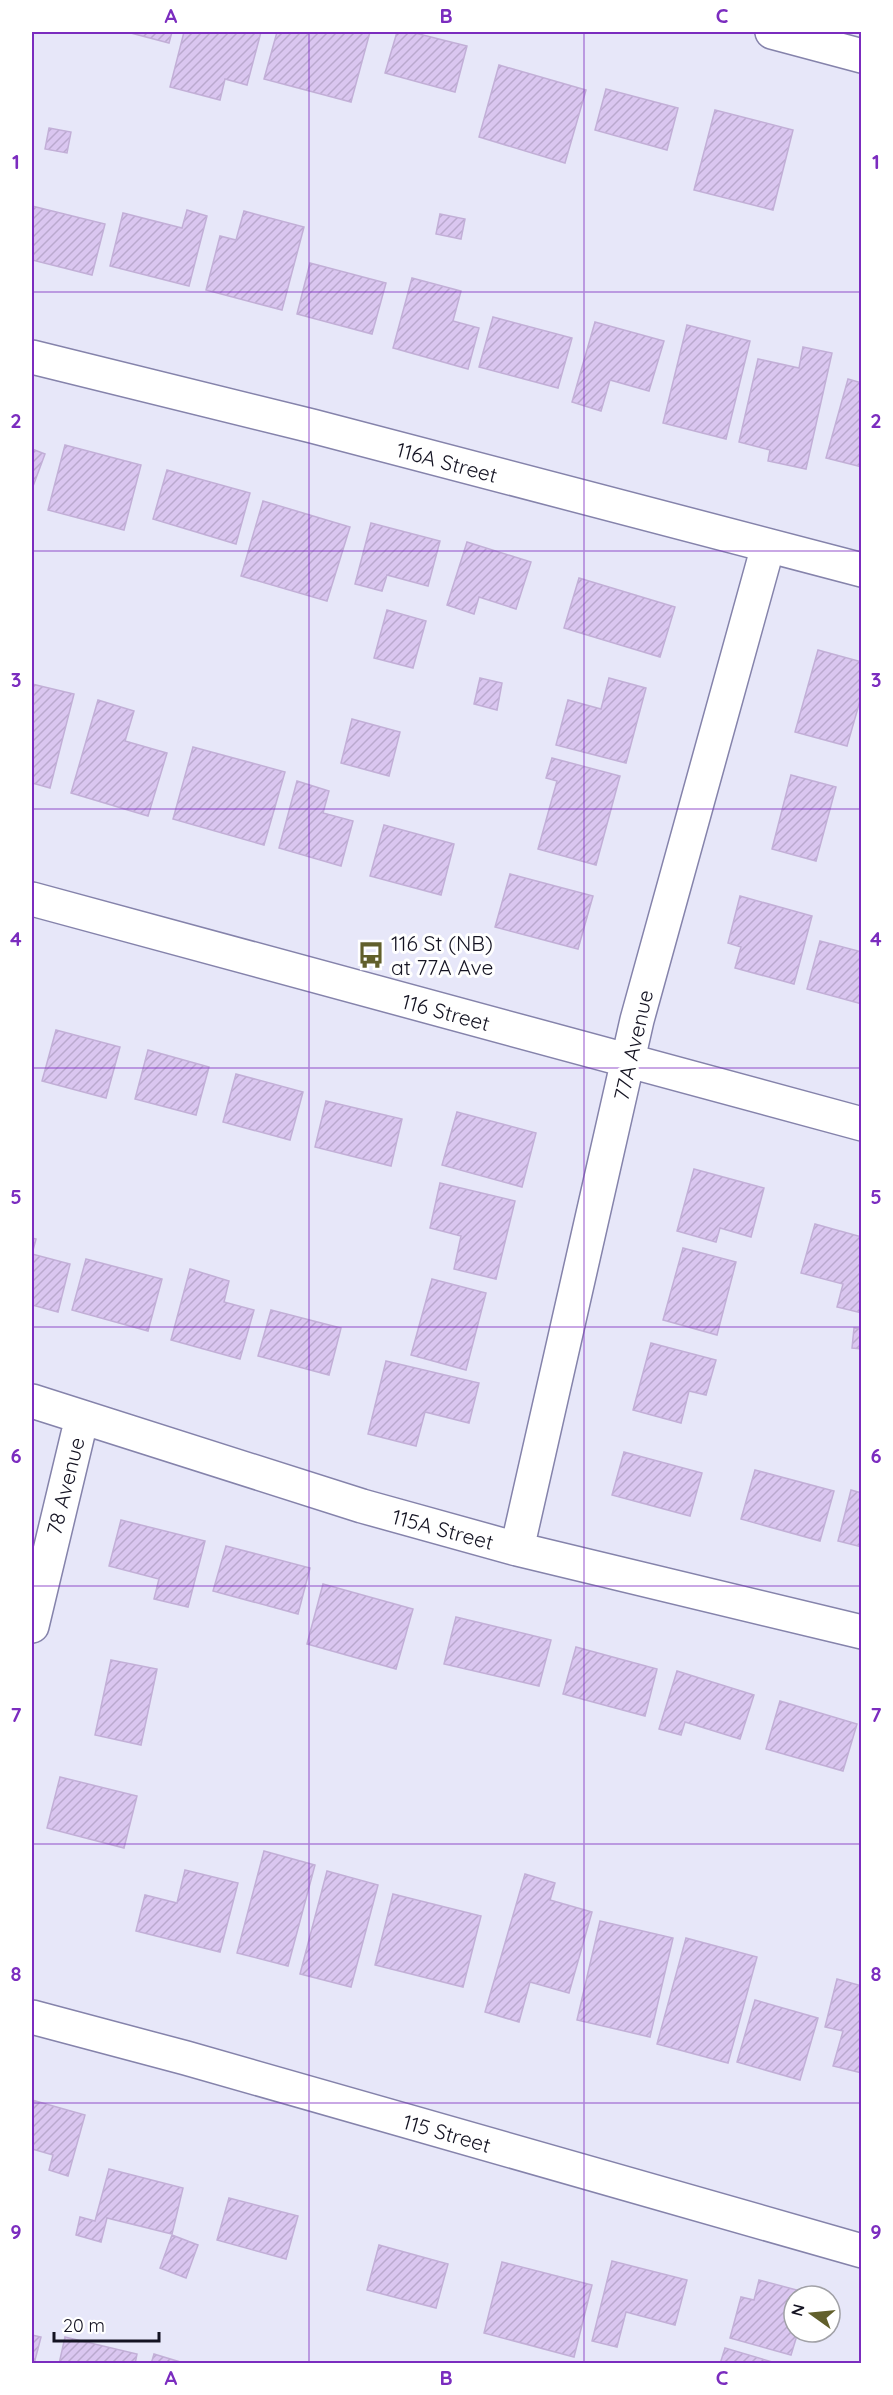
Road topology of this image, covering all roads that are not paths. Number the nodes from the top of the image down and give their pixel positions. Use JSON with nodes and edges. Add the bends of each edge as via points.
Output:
{"nodes":[{"id":1,"x":772,"y":32,"type":"edge"},
{"id":2,"x":861,"y":56,"type":"edge"},
{"id":3,"x":32,"y":357,"type":"edge"},
{"id":4,"x":768,"y":546,"type":"junction"},
{"id":5,"x":861,"y":570,"type":"edge"},
{"id":6,"x":32,"y":899,"type":"edge"},
{"id":7,"x":629,"y":1061,"type":"junction"},
{"id":8,"x":861,"y":1124,"type":"edge"},
{"id":9,"x":32,"y":1401,"type":"edge"},
{"id":10,"x":82,"y":1416,"type":"junction"},
{"id":11,"x":517,"y":1549,"type":"junction"},
{"id":12,"x":32,"y":1626,"type":"edge"},
{"id":13,"x":861,"y":1632,"type":"edge"},
{"id":14,"x":32,"y":2016,"type":"edge"},
{"id":15,"x":861,"y":2252,"type":"edge"}],
"edges":[{"from":1,"to":2,"type":"street"},
{"from":3,"to":4,"type":"street","name":"116A Street"},
{"from":4,"to":5,"type":"street","name":"116A Street"},
{"from":4,"to":7,"type":"street","name":"77A Avenue"},
{"from":6,"to":7,"type":"street","name":"116 Street"},
{"from":7,"to":8,"type":"street","name":"116 Street"},
{"from":7,"to":11,"type":"street","name":"77A Avenue"},
{"from":9,"to":10,"type":"street","name":"115A Street"},
{"from":10,"to":11,"type":"street","name":"115A Street","via":[[362,1506]]},
{"from":10,"to":12,"type":"street","name":"78 Avenue"},
{"from":11,"to":13,"type":"street","name":"115A Street"},
{"from":14,"to":15,"type":"street","name":"115 Street"}]}
